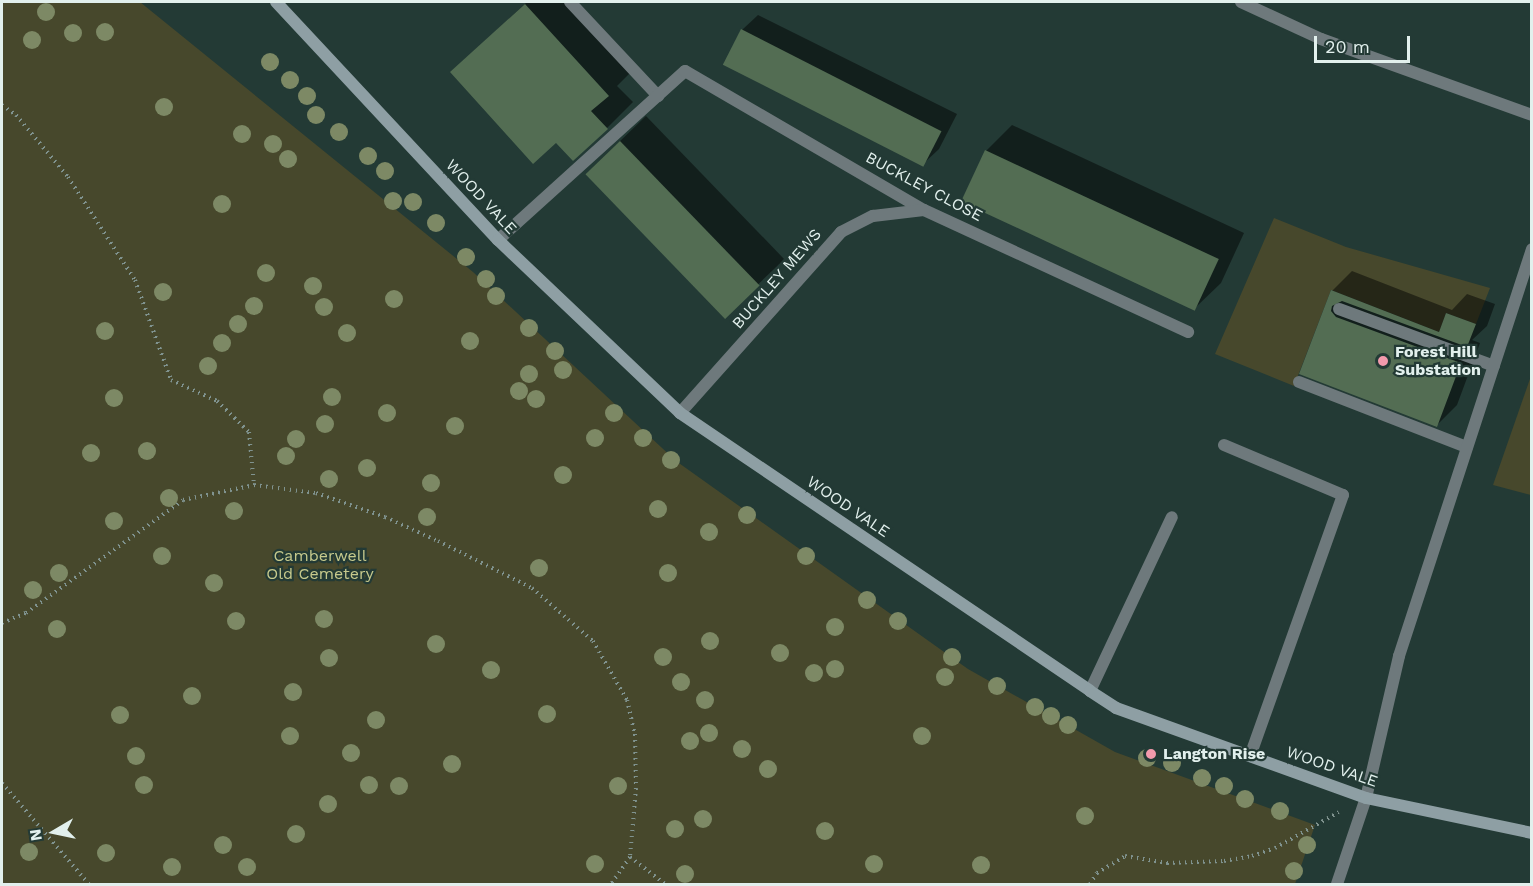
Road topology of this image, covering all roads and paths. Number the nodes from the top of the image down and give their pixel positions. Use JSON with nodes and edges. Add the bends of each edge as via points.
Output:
{"nodes":[{"id":1,"x":276,"y":2,"type":"edge"},
{"id":2,"x":570,"y":2,"type":"edge"},
{"id":3,"x":1241,"y":2,"type":"edge"},
{"id":4,"x":657,"y":96,"type":"junction"},
{"id":5,"x":2,"y":105,"type":"edge"},
{"id":6,"x":1532,"y":115,"type":"edge"},
{"id":7,"x":924,"y":210,"type":"junction"},
{"id":8,"x":498,"y":240,"type":"junction"},
{"id":9,"x":1532,"y":249,"type":"edge"},
{"id":10,"x":1339,"y":309,"type":"dead end"},
{"id":11,"x":1188,"y":332,"type":"dead end"},
{"id":12,"x":1494,"y":366,"type":"junction"},
{"id":13,"x":1299,"y":382,"type":"dead end"},
{"id":14,"x":680,"y":413,"type":"junction"},
{"id":15,"x":1224,"y":445,"type":"dead end"},
{"id":16,"x":1467,"y":447,"type":"junction"},
{"id":17,"x":254,"y":485,"type":"junction"},
{"id":18,"x":1172,"y":517,"type":"dead end"},
{"id":19,"x":2,"y":623,"type":"edge"},
{"id":20,"x":1090,"y":691,"type":"junction"},
{"id":21,"x":1250,"y":756,"type":"junction"},
{"id":22,"x":2,"y":783,"type":"edge"},
{"id":23,"x":1366,"y":798,"type":"junction"},
{"id":24,"x":1532,"y":833,"type":"edge"},
{"id":25,"x":630,"y":857,"type":"junction"},
{"id":26,"x":89,"y":885,"type":"edge"},
{"id":27,"x":611,"y":885,"type":"edge"},
{"id":28,"x":665,"y":885,"type":"edge"},
{"id":29,"x":1090,"y":885,"type":"edge"},
{"id":30,"x":1337,"y":885,"type":"edge"}],
"edges":[{"from":1,"to":8,"type":"street","name":"WOOD VALE"},
{"from":2,"to":4,"type":"street"},
{"from":3,"to":6,"type":"street","via":[[1321,39]]},
{"from":4,"to":7,"type":"street","name":"BUCKLEY CLOSE","via":[[685,71]]},
{"from":4,"to":8,"type":"street","name":"BUCKLEY CLOSE"},
{"from":5,"to":17,"type":"path","via":[[16,115],[68,177],[135,280],[171,380],[217,401],[249,432]]},
{"from":7,"to":11,"type":"street","name":"BUCKLEY CLOSE"},
{"from":7,"to":14,"type":"street","name":"BUCKLEY MEWS","via":[[873,216],[841,232]]},
{"from":8,"to":14,"type":"street","name":"WOOD VALE"},
{"from":9,"to":12,"type":"street"},
{"from":10,"to":12,"type":"street"},
{"from":12,"to":16,"type":"street"},
{"from":13,"to":16,"type":"street"},
{"from":14,"to":20,"type":"street","name":"WOOD VALE"},
{"from":15,"to":21,"type":"street","via":[[1343,495]]},
{"from":16,"to":23,"type":"street","via":[[1399,656]]},
{"from":17,"to":19,"type":"path","via":[[183,500],[26,613]]},
{"from":17,"to":25,"type":"path","via":[[316,493],[438,541],[532,588],[592,641],[627,700],[635,734],[636,788]]},
{"from":18,"to":20,"type":"street"},
{"from":20,"to":21,"type":"street","name":"WOOD VALE","via":[[1116,708]]},
{"from":21,"to":23,"type":"street","name":"WOOD VALE"},
{"from":22,"to":26,"type":"path"},
{"from":23,"to":24,"type":"street","name":"WOOD VALE"},
{"from":23,"to":29,"type":"path","via":[[1275,848],[1252,856],[1167,863],[1125,856],[1097,873]]},
{"from":23,"to":30,"type":"street"},
{"from":25,"to":27,"type":"path"},
{"from":25,"to":28,"type":"path"}]}
